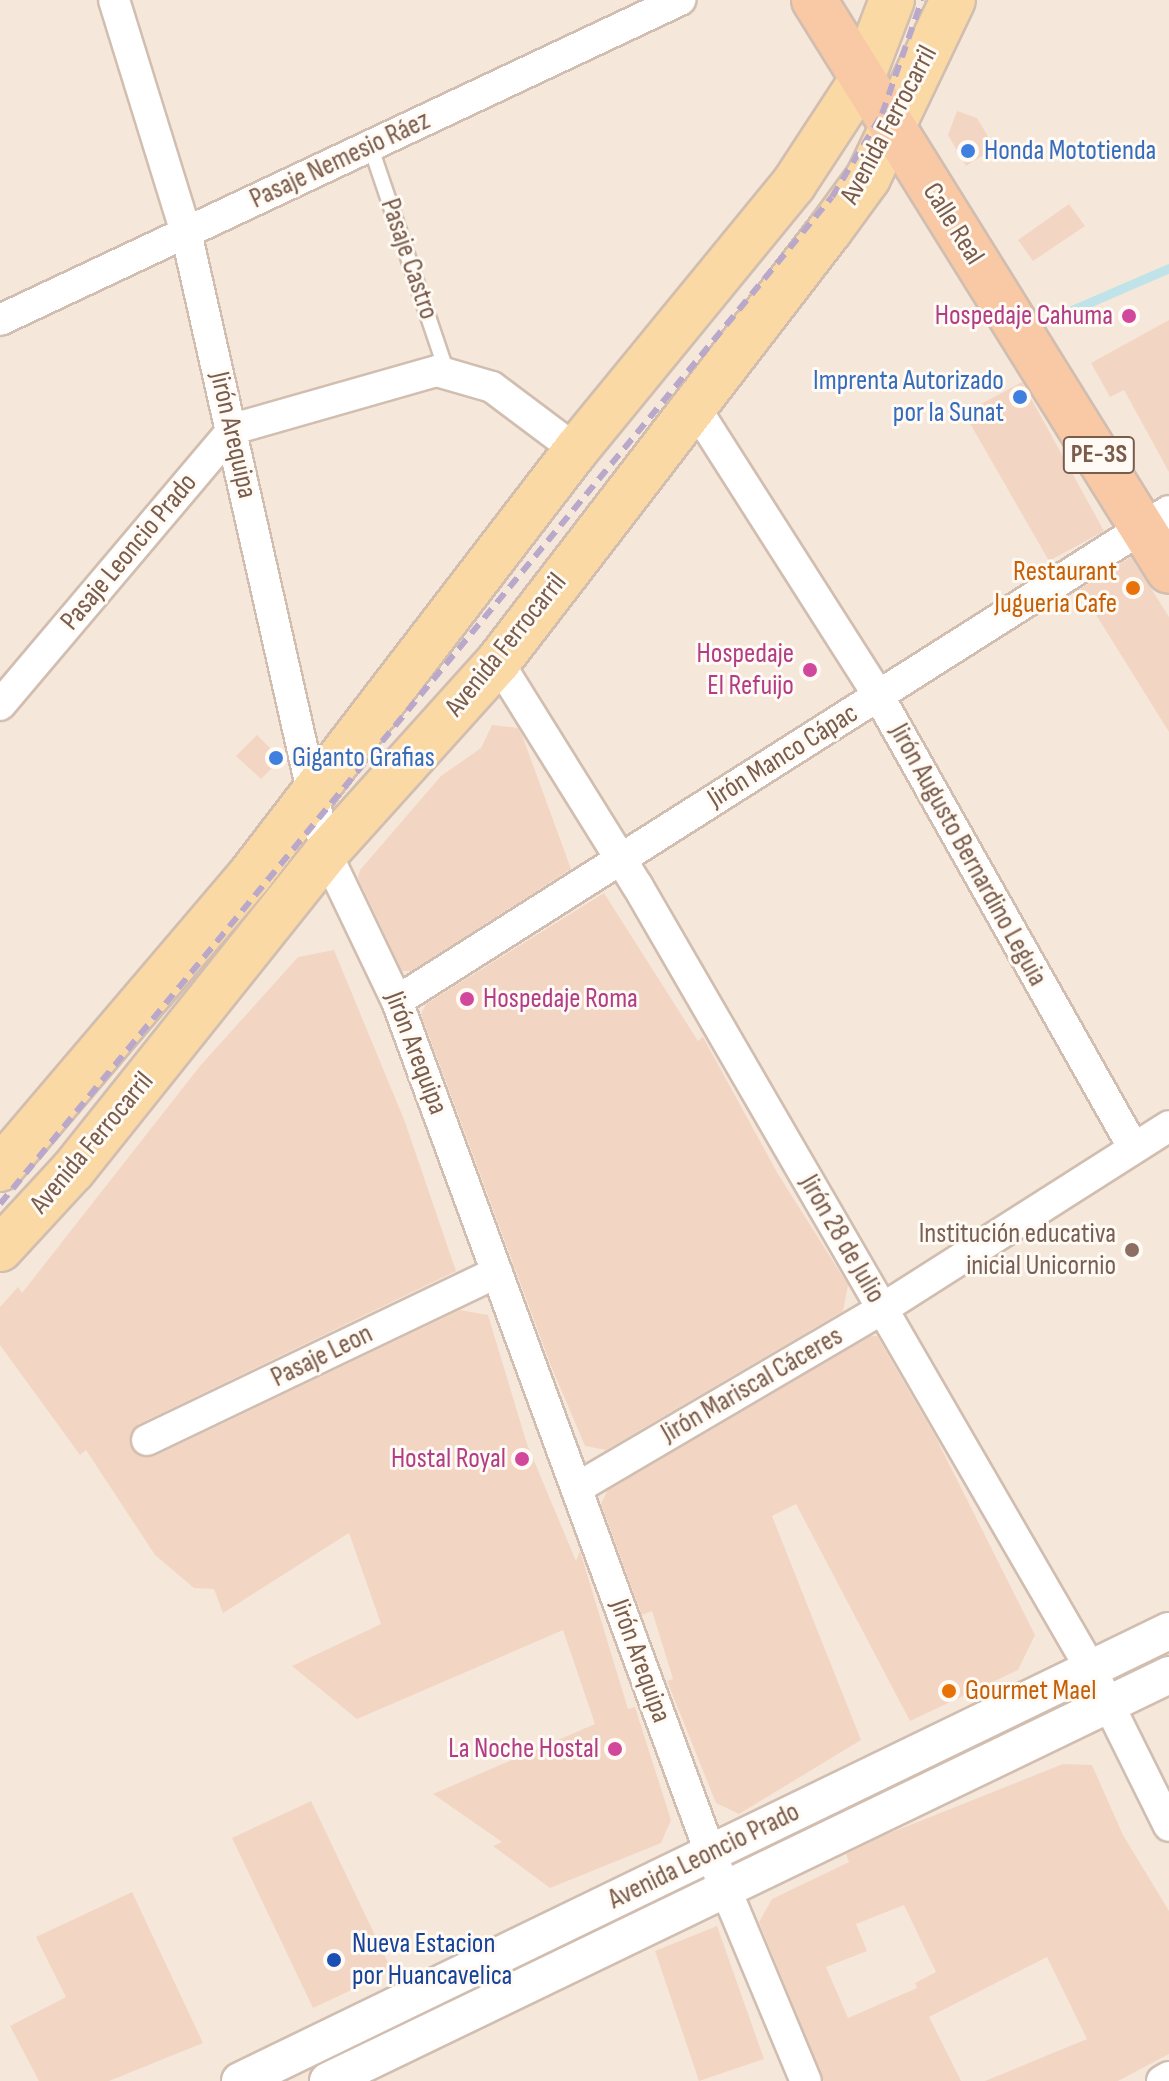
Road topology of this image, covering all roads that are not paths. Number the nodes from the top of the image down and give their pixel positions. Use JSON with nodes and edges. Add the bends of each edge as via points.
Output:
{"nodes":[{"id":1,"x":114,"y":0,"type":"edge"},
{"id":2,"x":680,"y":0,"type":"edge"},
{"id":3,"x":814,"y":0,"type":"edge"},
{"id":4,"x":892,"y":0,"type":"edge"},
{"id":5,"x":953,"y":0,"type":"edge"},
{"id":6,"x":861,"y":81,"type":"junction"},
{"id":7,"x":893,"y":131,"type":"junction"},
{"id":8,"x":370,"y":145,"type":"junction"},
{"id":9,"x":186,"y":232,"type":"junction"},
{"id":10,"x":0,"y":320,"type":"edge"},
{"id":11,"x":447,"y":373,"type":"junction"},
{"id":12,"x":694,"y":406,"type":"junction"},
{"id":13,"x":233,"y":429,"type":"junction"},
{"id":14,"x":576,"y":450,"type":"junction"},
{"id":15,"x":1156,"y":519,"type":"edge"},
{"id":16,"x":1169,"y":571,"type":"edge"},
{"id":17,"x":498,"y":662,"type":"junction"},
{"id":18,"x":878,"y":695,"type":"junction"},
{"id":19,"x":0,"y":705,"type":"edge"},
{"id":20,"x":309,"y":792,"type":"junction"},
{"id":21,"x":326,"y":853,"type":"junction"},
{"id":22,"x":622,"y":858,"type":"junction"},
{"id":23,"x":397,"y":1001,"type":"junction"},
{"id":24,"x":1169,"y":1126,"type":"edge"},
{"id":25,"x":1133,"y":1147,"type":"junction"},
{"id":26,"x":0,"y":1169,"type":"edge"},
{"id":27,"x":0,"y":1249,"type":"edge"},
{"id":28,"x":497,"y":1272,"type":"junction"},
{"id":29,"x":882,"y":1309,"type":"junction"},
{"id":30,"x":147,"y":1440,"type":"dead end"},
{"id":31,"x":577,"y":1488,"type":"junction"},
{"id":32,"x":1169,"y":1631,"type":"edge"},
{"id":33,"x":1091,"y":1669,"type":"junction"},
{"id":34,"x":1169,"y":1675,"type":"edge"},
{"id":35,"x":1109,"y":1704,"type":"junction"},
{"id":36,"x":1169,"y":1826,"type":"edge"},
{"id":37,"x":710,"y":1852,"type":"junction"},
{"id":38,"x":726,"y":1890,"type":"junction"},
{"id":39,"x":508,"y":1951,"type":"junction"},
{"id":40,"x":525,"y":1986,"type":"junction"},
{"id":41,"x":263,"y":2076,"type":"edge"},
{"id":42,"x":1169,"y":2077,"type":"edge"},
{"id":43,"x":328,"y":2081,"type":"edge"},
{"id":44,"x":806,"y":2081,"type":"edge"},
{"id":45,"x":1162,"y":2081,"type":"edge"}],
"edges":[{"from":1,"to":9,"type":"street","name":"Jirón Arequipa"},
{"from":2,"to":8,"type":"street","name":"Pasaje Nemesio Ráez"},
{"from":3,"to":6,"type":"highway","name":"Calle Real","number":"PE-3S"},
{"from":4,"to":6,"type":"main road","name":"Avenida Ferrocarril"},
{"from":5,"to":7,"type":"main road","name":"Avenida Ferrocarril"},
{"from":6,"to":7,"type":"highway","name":"Calle Real","number":"PE-3S"},
{"from":6,"to":14,"type":"main road","name":"Avenida Ferrocarril","via":[[793,185]]},
{"from":7,"to":12,"type":"main road","name":"Avenida Ferrocarril","via":[[830,230]]},
{"from":7,"to":15,"type":"highway","name":"Calle Real","number":"PE-3S","via":[[1016,325]]},
{"from":8,"to":9,"type":"street","name":"Pasaje Nemesio Ráez"},
{"from":8,"to":11,"type":"lane","name":"Pasaje Castro"},
{"from":9,"to":10,"type":"street","name":"Pasaje Nemesio Ráez"},
{"from":9,"to":13,"type":"street","name":"Jirón Arequipa"},
{"from":11,"to":13,"type":"street","via":[[437,371]]},
{"from":11,"to":14,"type":"street","via":[[492,387]]},
{"from":12,"to":17,"type":"main road","name":"Avenida Ferrocarril"},
{"from":12,"to":18,"type":"street","name":"Jirón Augusto Bernardino Leguia"},
{"from":13,"to":19,"type":"street","name":"Pasaje Leoncio Prado"},
{"from":13,"to":20,"type":"street","name":"Jirón Arequipa"},
{"from":14,"to":20,"type":"main road","name":"Avenida Ferrocarril"},
{"from":15,"to":16,"type":"highway","name":"Calle Real","number":"PE-3S"},
{"from":15,"to":18,"type":"street","name":"Jirón Manco Cápac"},
{"from":17,"to":21,"type":"main road","name":"Avenida Ferrocarril"},
{"from":17,"to":22,"type":"street","name":"Jirón 28 de Julio"},
{"from":18,"to":22,"type":"street","name":"Jirón Manco Cápac"},
{"from":18,"to":25,"type":"street","name":"Jirón Augusto Bernardino Leguia"},
{"from":20,"to":21,"type":"street","name":"Jirón Arequipa"},
{"from":20,"to":26,"type":"main road","name":"Avenida Ferrocarril","via":[[251,874]]},
{"from":21,"to":23,"type":"street","name":"Jirón Arequipa"},
{"from":21,"to":27,"type":"main road","name":"Avenida Ferrocarril","via":[[73,1170]]},
{"from":22,"to":23,"type":"street","name":"Jirón Manco Cápac"},
{"from":22,"to":29,"type":"street","name":"Jirón 28 de Julio"},
{"from":23,"to":28,"type":"street","name":"Jirón Arequipa"},
{"from":24,"to":25,"type":"street","name":"Jirón Mariscal Cáceres"},
{"from":25,"to":29,"type":"street","name":"Jirón Mariscal Cáceres"},
{"from":28,"to":30,"type":"street","name":"Pasaje Leon"},
{"from":28,"to":31,"type":"street","name":"Jirón Arequipa"},
{"from":29,"to":31,"type":"street","name":"Jirón Mariscal Cáceres"},
{"from":29,"to":33,"type":"street","name":"Jirón 28 de Julio"},
{"from":31,"to":37,"type":"street","name":"Jirón Arequipa"},
{"from":32,"to":33,"type":"street","name":"Avenida Leoncio Prado"},
{"from":33,"to":35,"type":"street","name":"Jirón 28 de Julio"},
{"from":33,"to":37,"type":"street","name":"Avenida Leoncio Prado"},
{"from":34,"to":35,"type":"street","name":"Avenida Leoncio Prado"},
{"from":35,"to":36,"type":"street","name":"Jirón 28 de Julio"},
{"from":35,"to":38,"type":"street","name":"Avenida Leoncio Prado"},
{"from":37,"to":38,"type":"street","name":"Jirón Arequipa"},
{"from":37,"to":39,"type":"street","name":"Avenida Leoncio Prado"},
{"from":38,"to":40,"type":"street","name":"Avenida Leoncio Prado"},
{"from":38,"to":44,"type":"street","name":"Jirón Arequipa"},
{"from":39,"to":40,"type":"street"},
{"from":39,"to":41,"type":"street","name":"Avenida Leoncio Prado"},
{"from":40,"to":43,"type":"street","name":"Avenida Leoncio Prado"},
{"from":42,"to":45,"type":"street"}]}
